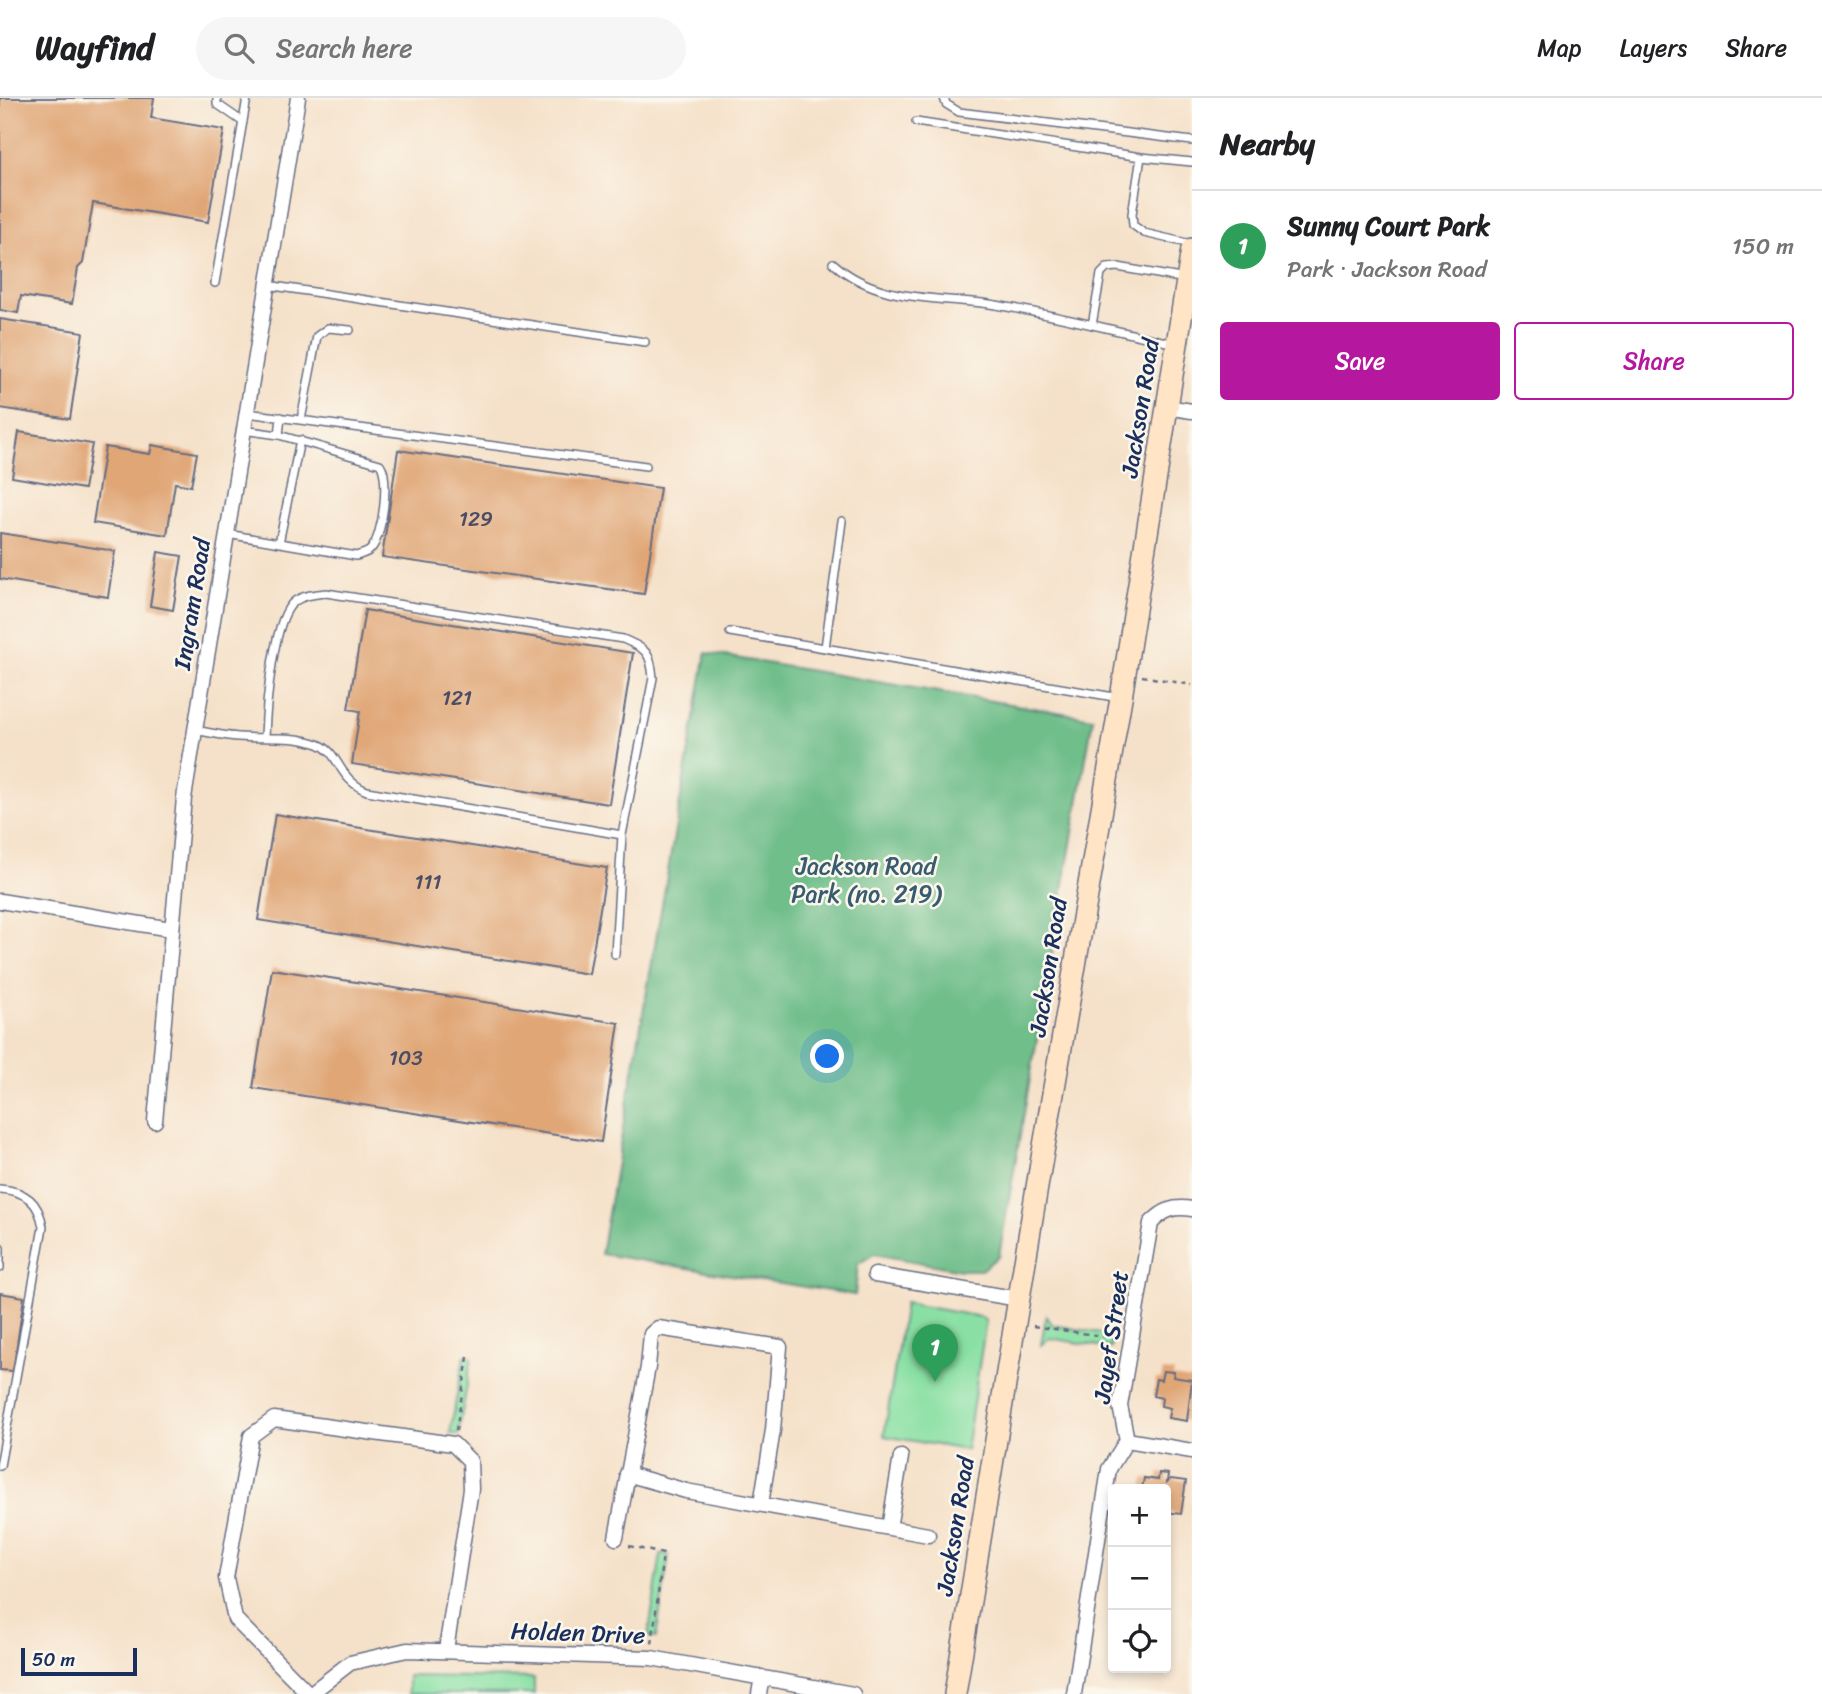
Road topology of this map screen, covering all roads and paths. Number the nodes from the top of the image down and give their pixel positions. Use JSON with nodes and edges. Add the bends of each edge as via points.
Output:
{"nodes":[{"id":1,"x":217,"y":98,"type":"edge"},
{"id":2,"x":247,"y":98,"type":"edge"},
{"id":3,"x":298,"y":98,"type":"edge"},
{"id":4,"x":944,"y":98,"type":"edge"},
{"id":5,"x":243,"y":122,"type":"junction"},
{"id":6,"x":916,"y":122,"type":"dead end"},
{"id":7,"x":1192,"y":141,"type":"edge"},
{"id":8,"x":1141,"y":157,"type":"junction"},
{"id":9,"x":1192,"y":162,"type":"edge"},
{"id":10,"x":1192,"y":246,"type":"edge"},
{"id":11,"x":834,"y":262,"type":"dead end"},
{"id":12,"x":1187,"y":279,"type":"junction"},
{"id":13,"x":215,"y":283,"type":"dead end"},
{"id":14,"x":267,"y":285,"type":"junction"},
{"id":15,"x":1092,"y":325,"type":"junction"},
{"id":16,"x":350,"y":330,"type":"dead end"},
{"id":17,"x":645,"y":342,"type":"dead end"},
{"id":18,"x":1176,"y":344,"type":"junction"},
{"id":19,"x":1166,"y":407,"type":"junction"},
{"id":20,"x":1192,"y":411,"type":"edge"},
{"id":21,"x":246,"y":412,"type":"junction"},
{"id":22,"x":281,"y":417,"type":"junction"},
{"id":23,"x":300,"y":420,"type":"junction"},
{"id":24,"x":243,"y":430,"type":"junction"},
{"id":25,"x":279,"y":435,"type":"junction"},
{"id":26,"x":300,"y":440,"type":"junction"},
{"id":27,"x":646,"y":466,"type":"dead end"},
{"id":28,"x":842,"y":521,"type":"dead end"},
{"id":29,"x":227,"y":534,"type":"junction"},
{"id":30,"x":279,"y":543,"type":"junction"},
{"id":31,"x":730,"y":632,"type":"dead end"},
{"id":32,"x":825,"y":648,"type":"junction"},
{"id":33,"x":1124,"y":674,"type":"junction"},
{"id":34,"x":1192,"y":685,"type":"edge"},
{"id":35,"x":1121,"y":698,"type":"junction"},
{"id":36,"x":195,"y":730,"type":"junction"},
{"id":37,"x":265,"y":736,"type":"junction"},
{"id":38,"x":622,"y":835,"type":"junction"},
{"id":39,"x":0,"y":901,"type":"edge"},
{"id":40,"x":172,"y":929,"type":"junction"},
{"id":41,"x":615,"y":954,"type":"dead end"},
{"id":42,"x":155,"y":1121,"type":"dead end"},
{"id":43,"x":0,"y":1189,"type":"edge"},
{"id":44,"x":1186,"y":1208,"type":"edge"},
{"id":45,"x":0,"y":1248,"type":"edge"},
{"id":46,"x":0,"y":1268,"type":"edge"},
{"id":47,"x":875,"y":1275,"type":"dead end"},
{"id":48,"x":1019,"y":1299,"type":"junction"},
{"id":49,"x":1015,"y":1325,"type":"junction"},
{"id":50,"x":1130,"y":1340,"type":"junction"},
{"id":51,"x":468,"y":1357,"type":"dead end"},
{"id":52,"x":1127,"y":1440,"type":"junction"},
{"id":53,"x":453,"y":1444,"type":"junction"},
{"id":54,"x":1192,"y":1451,"type":"edge"},
{"id":55,"x":901,"y":1457,"type":"dead end"},
{"id":56,"x":0,"y":1466,"type":"edge"},
{"id":57,"x":627,"y":1474,"type":"junction"},
{"id":58,"x":761,"y":1504,"type":"junction"},
{"id":59,"x":889,"y":1528,"type":"junction"},
{"id":60,"x":928,"y":1535,"type":"dead end"},
{"id":61,"x":616,"y":1538,"type":"joint"},
{"id":62,"x":446,"y":1650,"type":"junction"},
{"id":63,"x":651,"y":1658,"type":"junction"},
{"id":64,"x":762,"y":1677,"type":"junction"},
{"id":65,"x":309,"y":1694,"type":"edge"},
{"id":66,"x":759,"y":1694,"type":"edge"},
{"id":67,"x":853,"y":1694,"type":"edge"},
{"id":68,"x":955,"y":1694,"type":"edge"},
{"id":69,"x":1074,"y":1694,"type":"edge"}],
"edges":[{"from":1,"to":5,"type":"lane","via":[[222,110]]},
{"from":2,"to":5,"type":"lane"},
{"from":3,"to":14,"type":"street","name":"Ingram Road"},
{"from":4,"to":7,"type":"lane","via":[[959,112]]},
{"from":5,"to":13,"type":"lane"},
{"from":6,"to":8,"type":"lane"},
{"from":8,"to":9,"type":"lane"},
{"from":8,"to":10,"type":"lane","via":[[1133,225],[1144,233]]},
{"from":10,"to":12,"type":"street","name":"Jackson Road"},
{"from":11,"to":15,"type":"lane","via":[[852,279],[877,290],[995,305]]},
{"from":12,"to":15,"type":"lane","via":[[1107,268],[1101,274]]},
{"from":12,"to":18,"type":"street","name":"Jackson Road"},
{"from":14,"to":17,"type":"lane"},
{"from":14,"to":21,"type":"street","name":"Ingram Road"},
{"from":15,"to":18,"type":"lane"},
{"from":16,"to":23,"type":"lane","via":[[328,328],[317,336]]},
{"from":18,"to":19,"type":"street","name":"Jackson Road"},
{"from":19,"to":20,"type":"street"},
{"from":19,"to":33,"type":"street","name":"Jackson Road"},
{"from":21,"to":22,"type":"lane"},
{"from":21,"to":24,"type":"street","name":"Ingram Road"},
{"from":22,"to":23,"type":"lane"},
{"from":22,"to":25,"type":"lane"},
{"from":23,"to":27,"type":"lane"},
{"from":24,"to":25,"type":"lane"},
{"from":24,"to":29,"type":"street","name":"Ingram Road"},
{"from":25,"to":26,"type":"lane"},
{"from":26,"to":30,"type":"lane"},
{"from":26,"to":30,"type":"lane","via":[[380,464],[385,470],[387,484],[377,540],[370,551],[356,556]]},
{"from":28,"to":32,"type":"lane"},
{"from":29,"to":30,"type":"lane"},
{"from":29,"to":36,"type":"street","name":"Ingram Road"},
{"from":31,"to":32,"type":"lane"},
{"from":32,"to":35,"type":"lane"},
{"from":33,"to":34,"type":"path"},
{"from":33,"to":35,"type":"street","name":"Jackson Road"},
{"from":35,"to":48,"type":"street","name":"Jackson Road"},
{"from":36,"to":37,"type":"lane"},
{"from":36,"to":40,"type":"street","name":"Ingram Road","via":[[182,811]]},
{"from":37,"to":38,"type":"lane","via":[[319,744],[331,751],[346,779],[367,791]]},
{"from":37,"to":38,"type":"lane","via":[[282,618],[293,601],[306,596],[326,593],[623,639],[642,648],[652,660],[653,678]]},
{"from":38,"to":41,"type":"lane"},
{"from":39,"to":40,"type":"street"},
{"from":40,"to":42,"type":"street","name":"Ingram Road"},
{"from":43,"to":56,"type":"lane","via":[[27,1197],[40,1208],[43,1227]]},
{"from":44,"to":50,"type":"street","name":"Jayef Street","via":[[1164,1210],[1151,1223]]},
{"from":45,"to":46,"type":"lane"},
{"from":47,"to":48,"type":"street"},
{"from":48,"to":49,"type":"street","name":"Jackson Road"},
{"from":49,"to":50,"type":"path"},
{"from":49,"to":68,"type":"street","name":"Jackson Road"},
{"from":50,"to":52,"type":"street","name":"Jayef Street","via":[[1120,1406]]},
{"from":51,"to":53,"type":"path"},
{"from":52,"to":54,"type":"street"},
{"from":52,"to":69,"type":"street","name":"Jayef Street","via":[[1109,1469]]},
{"from":53,"to":62,"type":"street","via":[[470,1461],[471,1489]]},
{"from":53,"to":65,"type":"street","via":[[274,1419],[251,1436],[226,1578],[235,1619]]},
{"from":55,"to":59,"type":"street"},
{"from":57,"to":58,"type":"street","via":[[686,1491]]},
{"from":57,"to":58,"type":"street","via":[[649,1367],[651,1334],[658,1328],[780,1347]]},
{"from":57,"to":61,"type":"street"},
{"from":58,"to":59,"type":"street"},
{"from":59,"to":60,"type":"street"},
{"from":61,"to":63,"type":"path","via":[[626,1546],[663,1553]]},
{"from":62,"to":63,"type":"street","name":"Holden Drive"},
{"from":62,"to":65,"type":"street","name":"Holden Drive","via":[[407,1650],[350,1664]]},
{"from":63,"to":64,"type":"street","name":"Holden Drive"},
{"from":64,"to":66,"type":"street"},
{"from":64,"to":67,"type":"street","name":"Holden Drive"}]}
